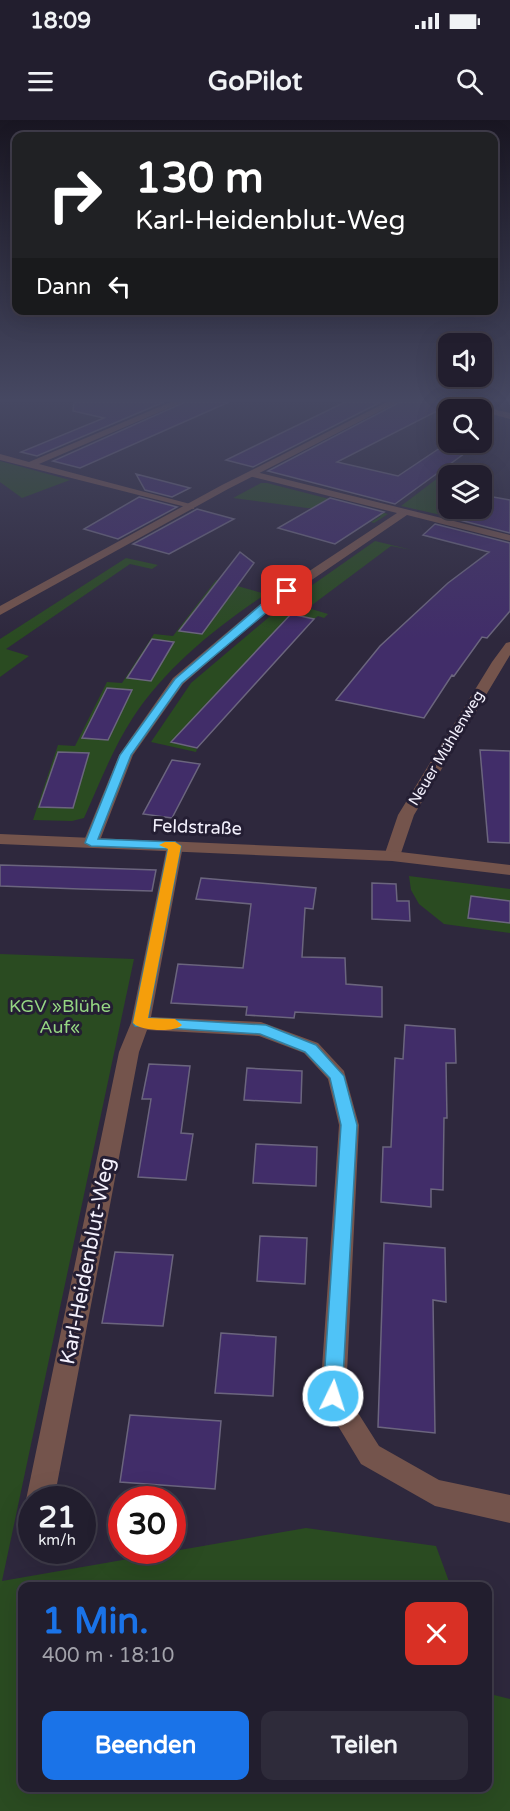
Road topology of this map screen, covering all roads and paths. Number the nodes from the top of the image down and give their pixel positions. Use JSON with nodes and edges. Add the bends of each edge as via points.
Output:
{"nodes":[{"id":1,"x":94,"y":481,"type":"edge"},
{"id":2,"x":239,"y":481,"type":"edge"},
{"id":3,"x":280,"y":481,"type":"edge"},
{"id":4,"x":190,"y":507,"type":"junction"},
{"id":5,"x":405,"y":512,"type":"junction"},
{"id":6,"x":510,"y":538,"type":"edge"},
{"id":7,"x":0,"y":611,"type":"edge"},
{"id":8,"x":510,"y":646,"type":"edge"},
{"id":9,"x":0,"y":839,"type":"edge"},
{"id":10,"x":91,"y":843,"type":"junction"},
{"id":11,"x":175,"y":846,"type":"junction"},
{"id":12,"x":392,"y":856,"type":"junction"},
{"id":13,"x":510,"y":870,"type":"edge"},
{"id":14,"x":140,"y":1023,"type":"junction"},
{"id":15,"x":43,"y":1486,"type":"edge"},
{"id":16,"x":510,"y":1509,"type":"edge"}],
"edges":[{"from":1,"to":4,"type":"street"},
{"from":2,"to":4,"type":"street"},
{"from":3,"to":5,"type":"street"},
{"from":4,"to":7,"type":"street"},
{"from":5,"to":6,"type":"street"},
{"from":5,"to":10,"type":"street","via":[[268,604],[178,681],[126,755]]},
{"from":8,"to":12,"type":"street","name":"Neuer Mühlenweg","via":[[406,815]]},
{"from":9,"to":10,"type":"street","name":"Feldstraße"},
{"from":10,"to":11,"type":"street","name":"Feldstraße"},
{"from":11,"to":12,"type":"street","name":"Feldstraße"},
{"from":11,"to":14,"type":"street","name":"Karl-Heidenblut-Weg"},
{"from":12,"to":13,"type":"street","name":"Feldstraße"},
{"from":14,"to":15,"type":"street","name":"Karl-Heidenblut-Weg","via":[[129,1052]]},
{"from":14,"to":16,"type":"street","via":[[261,1029],[311,1048],[337,1076],[349,1125],[333,1396],[370,1455],[435,1493]]}]}
